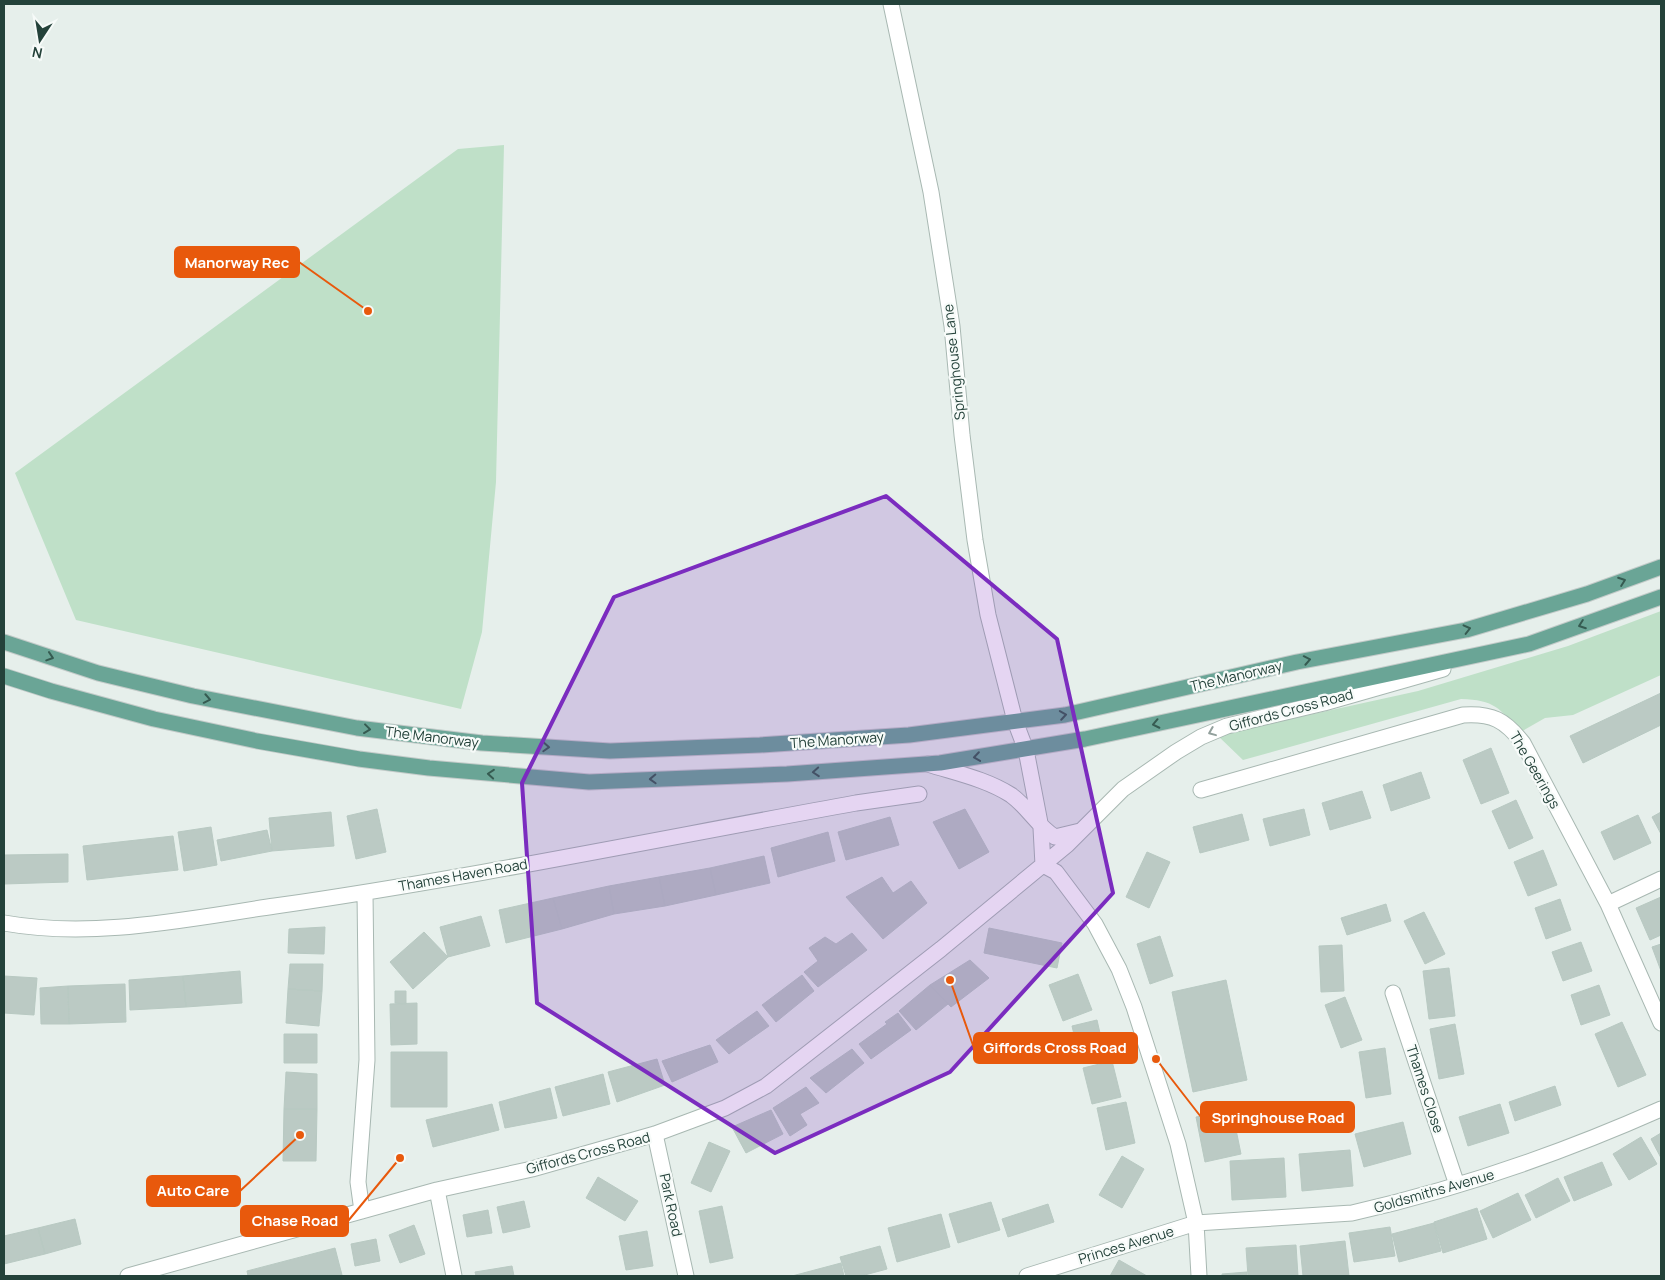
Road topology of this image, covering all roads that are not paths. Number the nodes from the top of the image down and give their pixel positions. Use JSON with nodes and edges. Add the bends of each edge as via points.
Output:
{"nodes":[{"id":1,"x":890,"y":4,"type":"edge"},
{"id":2,"x":1661,"y":567,"type":"edge"},
{"id":3,"x":1661,"y":597,"type":"edge"},
{"id":4,"x":4,"y":642,"type":"edge"},
{"id":5,"x":1529,"y":644,"type":"junction"},
{"id":6,"x":4,"y":676,"type":"edge"},
{"id":7,"x":1015,"y":721,"type":"junction"},
{"id":8,"x":1026,"y":750,"type":"junction"},
{"id":9,"x":928,"y":764,"type":"junction"},
{"id":10,"x":1201,"y":790,"type":"dead end"},
{"id":11,"x":919,"y":794,"type":"dead end"},
{"id":12,"x":1041,"y":828,"type":"junction"},
{"id":13,"x":1081,"y":831,"type":"junction"},
{"id":14,"x":1043,"y":864,"type":"junction"},
{"id":15,"x":1661,"y":879,"type":"edge"},
{"id":16,"x":365,"y":893,"type":"junction"},
{"id":17,"x":1608,"y":904,"type":"junction"},
{"id":18,"x":4,"y":923,"type":"edge"},
{"id":19,"x":1394,"y":993,"type":"dead end"},
{"id":20,"x":1661,"y":1023,"type":"edge"},
{"id":21,"x":1661,"y":1110,"type":"edge"},
{"id":22,"x":656,"y":1134,"type":"junction"},
{"id":23,"x":1457,"y":1186,"type":"junction"},
{"id":24,"x":437,"y":1190,"type":"junction"},
{"id":25,"x":362,"y":1212,"type":"junction"},
{"id":26,"x":1196,"y":1223,"type":"junction"},
{"id":27,"x":175,"y":1270,"type":"edge"},
{"id":28,"x":128,"y":1276,"type":"edge"},
{"id":29,"x":454,"y":1276,"type":"edge"},
{"id":30,"x":686,"y":1276,"type":"edge"},
{"id":31,"x":1027,"y":1276,"type":"edge"},
{"id":32,"x":1199,"y":1276,"type":"edge"}],
"edges":[{"from":1,"to":7,"type":"street","name":"Springhouse Lane","via":[[931,192],[952,326],[975,540],[988,615]]},
{"from":7,"to":2,"type":"main road","name":"The Manorway","one_way":true,"via":[[1065,715],[1297,662],[1466,630],[1587,594]]},
{"from":3,"to":5,"type":"main road","one_way":true},
{"from":4,"to":7,"type":"main road","name":"The Manorway","one_way":true,"via":[[98,673],[193,696],[357,728],[482,743],[610,751],[760,746],[909,735]]},
{"from":5,"to":8,"type":"main road","one_way":true},
{"from":5,"to":13,"type":"street","name":"Giffords Cross Road","one_way":true,"via":[[1324,703],[1227,726],[1201,737],[1123,789]]},
{"from":9,"to":6,"type":"main road","one_way":true,"via":[[787,774],[589,782],[496,775],[359,759],[257,741],[154,719]]},
{"from":7,"to":8,"type":"street","name":"Springhouse Lane"},
{"from":8,"to":9,"type":"main road","one_way":true},
{"from":8,"to":12,"type":"street","name":"Springhouse Lane"},
{"from":9,"to":12,"type":"street","via":[[981,780],[1010,795]]},
{"from":10,"to":17,"type":"street","name":"The Geerings","via":[[1463,715],[1482,714],[1510,727],[1522,743]]},
{"from":11,"to":16,"type":"street","name":"Thames Haven Road","via":[[856,802]]},
{"from":12,"to":13,"type":"street","via":[[1055,837]]},
{"from":12,"to":14,"type":"street","name":"Springhouse Lane"},
{"from":13,"to":14,"type":"street","name":"Giffords Cross Road"},
{"from":14,"to":22,"type":"street","name":"Giffords Cross Road","via":[[941,949],[766,1086],[725,1108]]},
{"from":14,"to":26,"type":"street","via":[[1056,872],[1095,924],[1119,969],[1178,1144]]},
{"from":15,"to":17,"type":"street"},
{"from":16,"to":18,"type":"street","name":"Thames Haven Road","via":[[136,926],[55,930]]},
{"from":16,"to":25,"type":"street","via":[[367,1060],[358,1182]]},
{"from":17,"to":20,"type":"street","name":"The Geerings"},
{"from":19,"to":23,"type":"street","name":"Thames Close"},
{"from":21,"to":23,"type":"street","name":"Goldsmiths Avenue","via":[[1566,1149]]},
{"from":22,"to":24,"type":"street","name":"Giffords Cross Road","via":[[532,1169]]},
{"from":22,"to":30,"type":"street","name":"Park Road"},
{"from":23,"to":26,"type":"street","name":"Goldsmiths Avenue","via":[[1352,1213]]},
{"from":24,"to":25,"type":"street","name":"Giffords Cross Road"},
{"from":24,"to":29,"type":"street"},
{"from":25,"to":27,"type":"street","name":"Giffords Cross Road"},
{"from":26,"to":31,"type":"street","name":"Princes Avenue"},
{"from":26,"to":32,"type":"street"},
{"from":27,"to":28,"type":"street","name":"Giffords Cross Road"}]}
